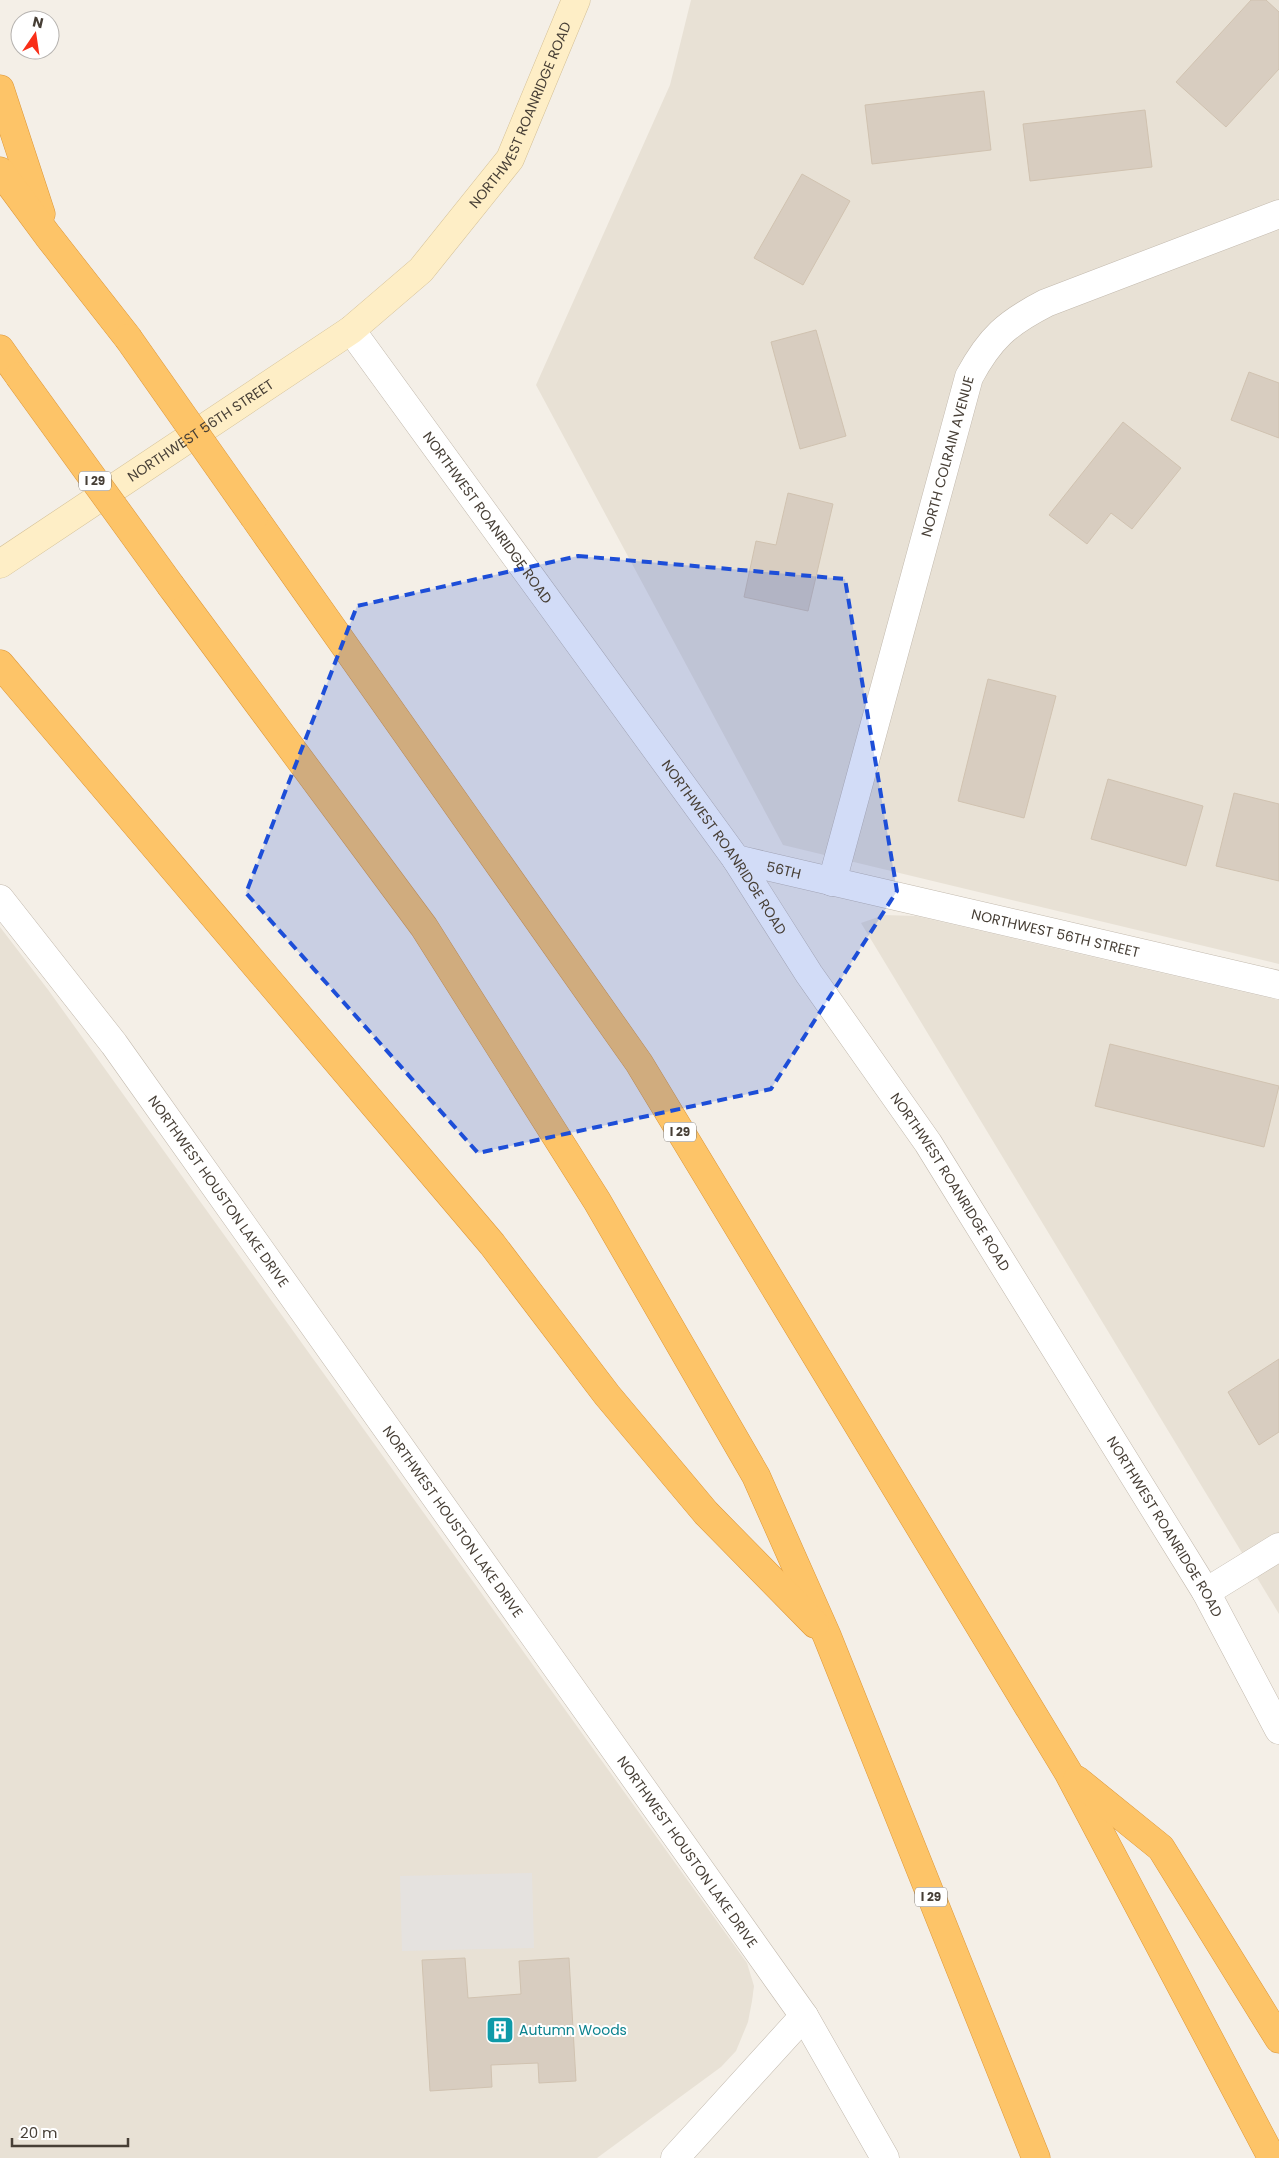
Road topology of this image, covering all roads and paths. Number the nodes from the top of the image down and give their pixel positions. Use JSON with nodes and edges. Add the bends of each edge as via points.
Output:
{"nodes":[{"id":1,"x":576,"y":0,"type":"edge"},
{"id":2,"x":0,"y":89,"type":"edge"},
{"id":3,"x":0,"y":171,"type":"edge"},
{"id":4,"x":1279,"y":214,"type":"edge"},
{"id":5,"x":48,"y":236,"type":"junction"},
{"id":6,"x":351,"y":330,"type":"junction"},
{"id":7,"x":0,"y":349,"type":"edge"},
{"id":8,"x":0,"y":564,"type":"edge"},
{"id":9,"x":0,"y":664,"type":"edge"},
{"id":10,"x":736,"y":859,"type":"junction"},
{"id":11,"x":832,"y":882,"type":"junction"},
{"id":12,"x":0,"y":900,"type":"edge"},
{"id":13,"x":1279,"y":985,"type":"edge"},
{"id":14,"x":1279,"y":1547,"type":"edge"},
{"id":15,"x":1206,"y":1592,"type":"junction"},
{"id":16,"x":827,"y":1636,"type":"junction"},
{"id":17,"x":1279,"y":1730,"type":"edge"},
{"id":18,"x":1068,"y":1772,"type":"junction"},
{"id":19,"x":804,"y":2016,"type":"junction"},
{"id":20,"x":1279,"y":2039,"type":"edge"},
{"id":21,"x":674,"y":2158,"type":"edge"},
{"id":22,"x":885,"y":2158,"type":"edge"},
{"id":23,"x":1036,"y":2158,"type":"edge"},
{"id":24,"x":1272,"y":2158,"type":"edge"}],
"edges":[{"from":1,"to":6,"type":"street","name":"NORTHWEST ROANRIDGE ROAD","via":[[510,159],[421,270]]},
{"from":2,"to":5,"type":"highway"},
{"from":3,"to":5,"type":"highway","number":"I 29"},
{"from":4,"to":11,"type":"street","name":"NORTH COLRAIN AVENUE","via":[[1046,303],[1003,329],[982,353],[969,377]]},
{"from":5,"to":18,"type":"highway","number":"I 29","bridge":true,"via":[[128,338],[638,1062]]},
{"from":6,"to":8,"type":"street","name":"NORTHWEST 56TH STREET"},
{"from":6,"to":10,"type":"street","name":"NORTHWEST ROANRIDGE ROAD"},
{"from":7,"to":16,"type":"highway","number":"I 29","bridge":true,"via":[[424,927],[597,1201],[756,1476]]},
{"from":9,"to":16,"type":"highway","via":[[492,1244],[607,1395],[706,1513]]},
{"from":10,"to":11,"type":"street","name":"56TH"},
{"from":10,"to":15,"type":"street","name":"NORTHWEST ROANRIDGE ROAD","via":[[809,974],[928,1143]]},
{"from":11,"to":13,"type":"street","name":"NORTHWEST 56TH STREET"},
{"from":12,"to":19,"type":"street","name":"NORTHWEST HOUSTON LAKE DRIVE","via":[[114,1044]]},
{"from":14,"to":15,"type":"street"},
{"from":15,"to":17,"type":"street","name":"NORTHWEST ROANRIDGE ROAD"},
{"from":16,"to":23,"type":"highway","number":"I 29"},
{"from":18,"to":20,"type":"highway","via":[[1161,1848]]},
{"from":18,"to":24,"type":"highway","number":"I 29"},
{"from":19,"to":21,"type":"street"},
{"from":19,"to":22,"type":"street","name":"NORTHWEST HOUSTON LAKE DRIVE"}]}
